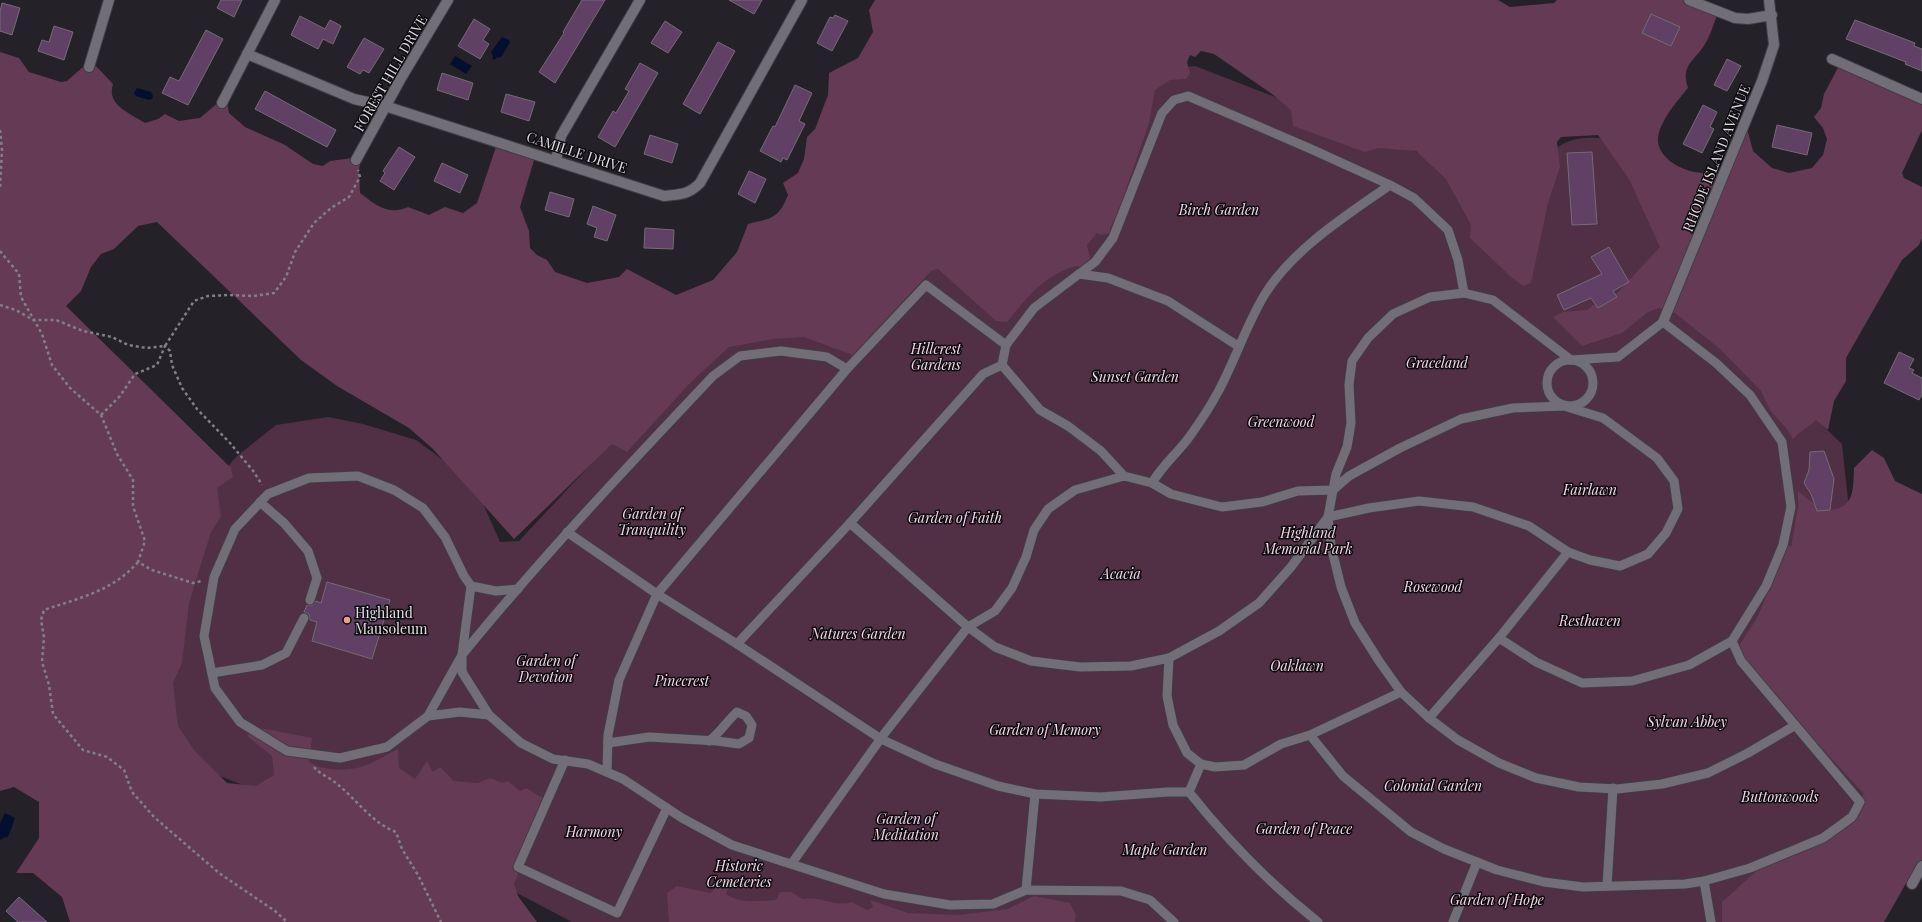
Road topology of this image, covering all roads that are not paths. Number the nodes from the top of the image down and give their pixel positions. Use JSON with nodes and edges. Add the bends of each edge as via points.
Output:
{"nodes":[{"id":1,"x":109,"y":0,"type":"edge"},
{"id":2,"x":275,"y":0,"type":"edge"},
{"id":3,"x":448,"y":0,"type":"edge"},
{"id":4,"x":640,"y":0,"type":"edge"},
{"id":5,"x":802,"y":0,"type":"edge"},
{"id":6,"x":1689,"y":0,"type":"edge"},
{"id":7,"x":1769,"y":0,"type":"edge"},
{"id":8,"x":1772,"y":15,"type":"junction"},
{"id":9,"x":247,"y":54,"type":"junction"},
{"id":10,"x":1832,"y":59,"type":"dead end"},
{"id":11,"x":89,"y":67,"type":"dead end"},
{"id":12,"x":1922,"y":99,"type":"edge"},
{"id":13,"x":222,"y":103,"type":"dead end"},
{"id":14,"x":385,"y":106,"type":"junction"},
{"id":15,"x":356,"y":160,"type":"road end"},
{"id":16,"x":556,"y":160,"type":"junction"},
{"id":17,"x":1390,"y":185,"type":"junction"},
{"id":18,"x":1079,"y":274,"type":"junction"},
{"id":19,"x":1464,"y":293,"type":"junction"},
{"id":20,"x":1663,"y":322,"type":"junction"},
{"id":21,"x":1006,"y":345,"type":"junction"},
{"id":22,"x":1238,"y":346,"type":"junction"},
{"id":23,"x":1571,"y":360,"type":"junction"},
{"id":24,"x":1002,"y":365,"type":"junction"},
{"id":25,"x":847,"y":369,"type":"junction"},
{"id":26,"x":1564,"y":406,"type":"junction"},
{"id":27,"x":1124,"y":476,"type":"junction"},
{"id":28,"x":1152,"y":483,"type":"junction"},
{"id":29,"x":1333,"y":490,"type":"junction"},
{"id":30,"x":260,"y":502,"type":"junction"},
{"id":31,"x":1328,"y":517,"type":"junction"},
{"id":32,"x":850,"y":523,"type":"junction"},
{"id":33,"x":567,"y":532,"type":"junction"},
{"id":34,"x":1568,"y":552,"type":"junction"},
{"id":35,"x":471,"y":586,"type":"junction"},
{"id":36,"x":518,"y":589,"type":"junction"},
{"id":37,"x":658,"y":594,"type":"junction"},
{"id":38,"x":310,"y":600,"type":"dead end"},
{"id":39,"x":304,"y":618,"type":"dead end"},
{"id":40,"x":968,"y":627,"type":"junction"},
{"id":41,"x":1499,"y":638,"type":"junction"},
{"id":42,"x":1732,"y":641,"type":"junction"},
{"id":43,"x":737,"y":644,"type":"junction"},
{"id":44,"x":462,"y":655,"type":"junction"},
{"id":45,"x":1169,"y":658,"type":"junction"},
{"id":46,"x":212,"y":674,"type":"junction"},
{"id":47,"x":1401,"y":692,"type":"junction"},
{"id":48,"x":489,"y":715,"type":"junction"},
{"id":49,"x":428,"y":716,"type":"junction"},
{"id":50,"x":1429,"y":718,"type":"junction"},
{"id":51,"x":1794,"y":726,"type":"junction"},
{"id":52,"x":1310,"y":735,"type":"junction"},
{"id":53,"x":881,"y":739,"type":"junction"},
{"id":54,"x":709,"y":741,"type":"junction"},
{"id":55,"x":608,"y":743,"type":"junction"},
{"id":56,"x":565,"y":760,"type":"junction"},
{"id":57,"x":1201,"y":764,"type":"junction"},
{"id":58,"x":606,"y":772,"type":"junction"},
{"id":59,"x":1613,"y":788,"type":"junction"},
{"id":60,"x":1189,"y":792,"type":"junction"},
{"id":61,"x":1035,"y":794,"type":"junction"},
{"id":62,"x":667,"y":808,"type":"junction"},
{"id":63,"x":1477,"y":862,"type":"junction"},
{"id":64,"x":792,"y":863,"type":"junction"},
{"id":65,"x":1922,"y":866,"type":"edge"},
{"id":66,"x":1704,"y":881,"type":"junction"},
{"id":67,"x":1912,"y":884,"type":"dead end"},
{"id":68,"x":1607,"y":886,"type":"junction"},
{"id":69,"x":1026,"y":890,"type":"junction"},
{"id":70,"x":1174,"y":922,"type":"edge"},
{"id":71,"x":1318,"y":922,"type":"edge"},
{"id":72,"x":1453,"y":922,"type":"edge"},
{"id":73,"x":1711,"y":922,"type":"edge"}],
"edges":[{"from":1,"to":11,"type":"street"},
{"from":2,"to":9,"type":"street"},
{"from":3,"to":14,"type":"street","name":"FOREST HILL DRIVE"},
{"from":4,"to":16,"type":"street","via":[[561,136]]},
{"from":5,"to":16,"type":"street","name":"CAMILLE DRIVE","via":[[725,141],[692,191],[664,196]]},
{"from":6,"to":8,"type":"street","via":[[1735,18],[1748,19]]},
{"from":7,"to":8,"type":"street","name":"RHODE ISLAND AVENUE"},
{"from":8,"to":20,"type":"street","name":"RHODE ISLAND AVENUE","via":[[1774,46],[1762,81]]},
{"from":9,"to":13,"type":"street"},
{"from":9,"to":14,"type":"street","name":"CAMILLE DRIVE","via":[[354,99]]},
{"from":10,"to":12,"type":"street"},
{"from":14,"to":15,"type":"street","name":"FOREST HILL DRIVE"},
{"from":14,"to":16,"type":"street","name":"CAMILLE DRIVE"},
{"from":17,"to":18,"type":"lane","via":[[1188,96],[1174,100],[1162,113],[1113,238],[1094,262]]},
{"from":17,"to":19,"type":"lane","via":[[1414,198],[1448,230],[1458,260]]},
{"from":17,"to":22,"type":"lane","via":[[1345,216],[1292,260],[1266,293]]},
{"from":18,"to":21,"type":"lane","via":[[1034,308]]},
{"from":18,"to":22,"type":"lane","via":[[1108,278],[1168,301]]},
{"from":19,"to":23,"type":"lane","via":[[1493,300]]},
{"from":19,"to":29,"type":"lane","via":[[1430,297],[1393,314],[1368,338],[1352,361],[1349,385],[1351,423],[1347,447],[1336,474]]},
{"from":20,"to":23,"type":"lane","via":[[1618,358]]},
{"from":20,"to":42,"type":"lane","via":[[1716,363],[1750,395],[1782,442],[1791,507],[1784,545],[1766,586]]},
{"from":21,"to":24,"type":"lane"},
{"from":21,"to":25,"type":"lane","via":[[926,285]]},
{"from":22,"to":28,"type":"lane","via":[[1218,392],[1194,430],[1161,468]]},
{"from":23,"to":26,"type":"lane","via":[[1557,364],[1548,376],[1548,391]]},
{"from":23,"to":26,"type":"lane","via":[[1585,366],[1590,372],[1593,386],[1586,400],[1572,406]]},
{"from":24,"to":27,"type":"lane","via":[[1040,410],[1068,426],[1101,451]]},
{"from":24,"to":32,"type":"lane","via":[[983,374]]},
{"from":25,"to":33,"type":"lane","via":[[826,357],[781,351],[740,356],[713,376]]},
{"from":25,"to":37,"type":"lane"},
{"from":26,"to":29,"type":"lane","via":[[1513,408],[1461,419],[1349,476]]},
{"from":26,"to":34,"type":"lane","via":[[1602,418],[1657,458],[1674,481],[1678,509],[1666,532],[1648,554],[1620,566],[1590,560]]},
{"from":27,"to":28,"type":"lane"},
{"from":27,"to":40,"type":"lane","via":[[1075,490],[1048,509],[1034,530],[1026,557],[1012,588],[995,611]]},
{"from":28,"to":29,"type":"lane","via":[[1171,494],[1222,507],[1262,502],[1298,491]]},
{"from":29,"to":31,"type":"lane"},
{"from":30,"to":35,"type":"lane","via":[[268,494],[309,478],[358,476],[394,490],[422,508],[445,537]]},
{"from":30,"to":38,"type":"lane","via":[[284,523],[308,551],[317,578]]},
{"from":30,"to":46,"type":"lane","via":[[235,529],[214,577],[204,636]]},
{"from":31,"to":34,"type":"lane","via":[[1369,508],[1419,502],[1473,507],[1528,526]]},
{"from":31,"to":45,"type":"lane","via":[[1291,567],[1259,603],[1219,631]]},
{"from":31,"to":47,"type":"lane","via":[[1331,546],[1355,623]]},
{"from":32,"to":40,"type":"lane"},
{"from":32,"to":43,"type":"lane"},
{"from":33,"to":36,"type":"lane"},
{"from":33,"to":37,"type":"lane"},
{"from":34,"to":41,"type":"lane"},
{"from":35,"to":36,"type":"lane","via":[[496,591]]},
{"from":35,"to":44,"type":"lane"},
{"from":36,"to":44,"type":"lane"},
{"from":37,"to":43,"type":"lane"},
{"from":37,"to":55,"type":"lane","via":[[618,680]]},
{"from":39,"to":46,"type":"lane","via":[[286,653],[262,664]]},
{"from":40,"to":45,"type":"lane","via":[[995,646],[1031,661],[1080,667],[1124,667]]},
{"from":40,"to":53,"type":"lane"},
{"from":41,"to":42,"type":"lane","via":[[1536,662],[1582,683],[1632,681],[1689,665]]},
{"from":41,"to":50,"type":"lane"},
{"from":42,"to":51,"type":"lane","via":[[1741,661]]},
{"from":43,"to":53,"type":"lane"},
{"from":44,"to":48,"type":"lane","via":[[462,672]]},
{"from":44,"to":49,"type":"lane"},
{"from":45,"to":57,"type":"lane","via":[[1168,696],[1173,725],[1187,753]]},
{"from":46,"to":49,"type":"lane","via":[[215,688],[240,722],[287,751],[340,758],[387,747]]},
{"from":47,"to":50,"type":"lane"},
{"from":47,"to":52,"type":"lane"},
{"from":48,"to":49,"type":"lane","via":[[460,712]]},
{"from":48,"to":56,"type":"lane","via":[[520,743],[553,758]]},
{"from":50,"to":59,"type":"lane","via":[[1458,740],[1536,778],[1579,787]]},
{"from":51,"to":59,"type":"lane","via":[[1708,773],[1662,784]]},
{"from":51,"to":66,"type":"lane","via":[[1860,802],[1852,817],[1823,838],[1750,868]]},
{"from":52,"to":57,"type":"lane","via":[[1281,744],[1244,765],[1215,767]]},
{"from":52,"to":63,"type":"lane","via":[[1343,776],[1406,828],[1444,849]]},
{"from":53,"to":61,"type":"lane","via":[[935,764],[998,786]]},
{"from":53,"to":64,"type":"lane"},
{"from":54,"to":54,"type":"lane","via":[[739,744],[749,738],[752,725],[746,716],[737,712],[727,721],[719,734]]},
{"from":54,"to":55,"type":"lane","via":[[649,737]]},
{"from":55,"to":58,"type":"lane"},
{"from":56,"to":58,"type":"lane","via":[[588,764]]},
{"from":56,"to":62,"type":"lane","via":[[518,868],[617,913]]},
{"from":57,"to":60,"type":"lane"},
{"from":58,"to":62,"type":"lane","via":[[623,779]]},
{"from":59,"to":68,"type":"lane"},
{"from":60,"to":61,"type":"lane","via":[[1101,797]]},
{"from":60,"to":71,"type":"lane","via":[[1236,848],[1284,895]]},
{"from":61,"to":69,"type":"lane"},
{"from":62,"to":64,"type":"lane","via":[[732,845]]},
{"from":63,"to":68,"type":"lane","via":[[1544,882],[1583,887]]},
{"from":63,"to":72,"type":"lane"},
{"from":64,"to":69,"type":"lane","via":[[884,894],[950,905],[993,904]]},
{"from":65,"to":67,"type":"street"},
{"from":66,"to":68,"type":"lane","via":[[1685,884]]},
{"from":66,"to":73,"type":"lane"},
{"from":69,"to":70,"type":"lane","via":[[1121,890],[1150,900]]}]}
